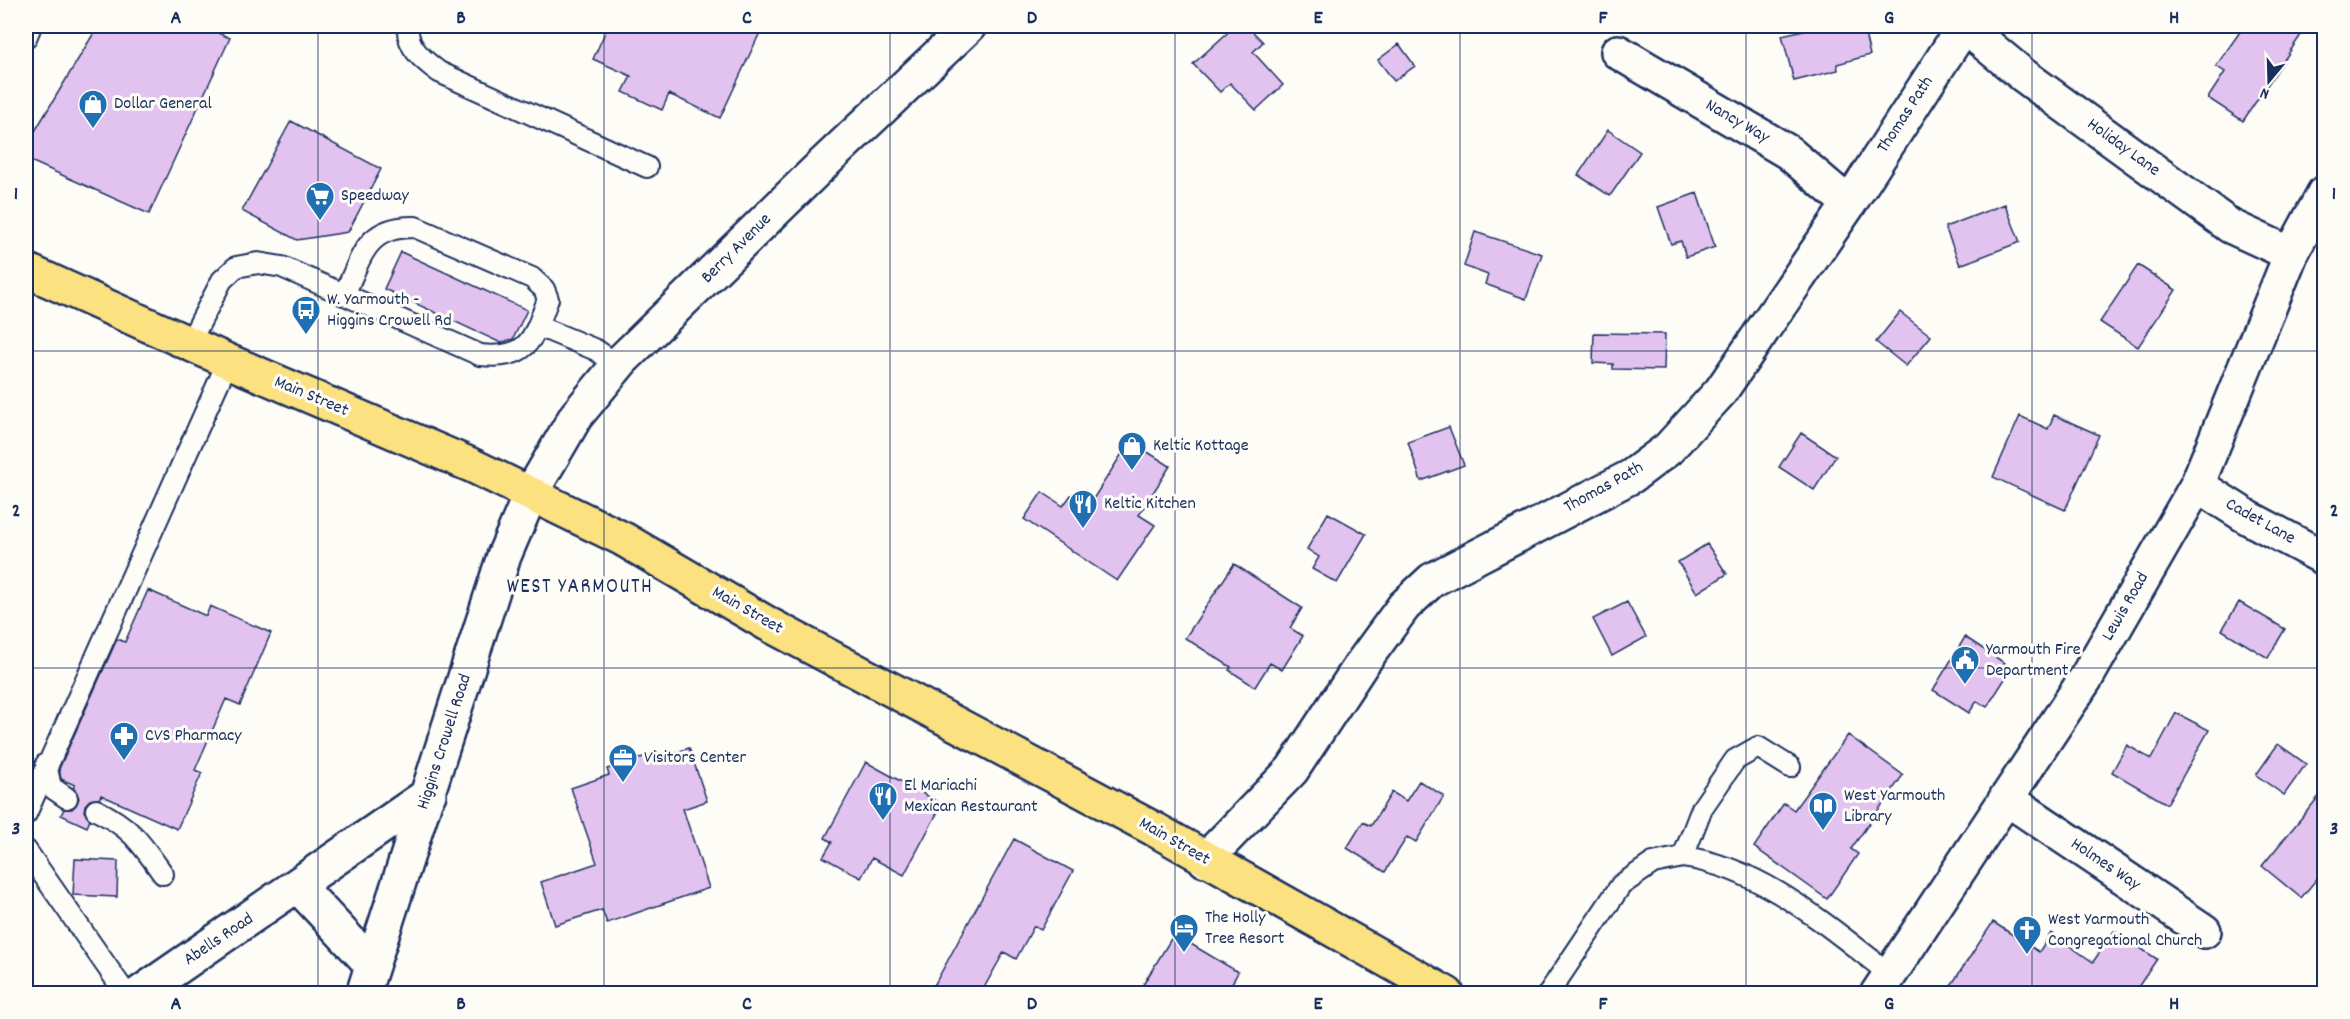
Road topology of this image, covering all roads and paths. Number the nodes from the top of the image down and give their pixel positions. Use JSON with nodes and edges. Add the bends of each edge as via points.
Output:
{"nodes":[{"id":1,"x":31,"y":26,"type":"edge"},
{"id":2,"x":408,"y":26,"type":"edge"},
{"id":3,"x":1964,"y":26,"type":"edge"},
{"id":4,"x":961,"y":28,"type":"edge"},
{"id":5,"x":26,"y":38,"type":"edge"},
{"id":6,"x":1618,"y":52,"type":"dead end"},
{"id":7,"x":647,"y":167,"type":"dead end"},
{"id":8,"x":2325,"y":193,"type":"edge"},
{"id":9,"x":1849,"y":204,"type":"junction"},
{"id":10,"x":2291,"y":254,"type":"junction"},
{"id":11,"x":26,"y":270,"type":"edge"},
{"id":12,"x":344,"y":295,"type":"junction"},
{"id":13,"x":538,"y":326,"type":"junction"},
{"id":14,"x":189,"y":344,"type":"junction"},
{"id":15,"x":228,"y":362,"type":"junction"},
{"id":16,"x":618,"y":365,"type":"junction"},
{"id":17,"x":2197,"y":485,"type":"junction"},
{"id":18,"x":531,"y":493,"type":"junction"},
{"id":19,"x":2325,"y":558,"type":"edge"},
{"id":20,"x":46,"y":764,"type":"junction"},
{"id":21,"x":1790,"y":767,"type":"dead end"},
{"id":22,"x":429,"y":794,"type":"junction"},
{"id":23,"x":68,"y":798,"type":"dead end"},
{"id":24,"x":2006,"y":798,"type":"junction"},
{"id":25,"x":96,"y":810,"type":"dead end"},
{"id":26,"x":26,"y":814,"type":"edge"},
{"id":27,"x":26,"y":850,"type":"edge"},
{"id":28,"x":1683,"y":856,"type":"junction"},
{"id":29,"x":1205,"y":860,"type":"junction"},
{"id":30,"x":163,"y":874,"type":"dead end"},
{"id":31,"x":298,"y":886,"type":"junction"},
{"id":32,"x":2204,"y":931,"type":"dead end"},
{"id":33,"x":368,"y":979,"type":"edge"},
{"id":34,"x":1884,"y":984,"type":"edge"},
{"id":35,"x":126,"y":993,"type":"edge"},
{"id":36,"x":140,"y":993,"type":"edge"},
{"id":37,"x":1447,"y":993,"type":"edge"},
{"id":38,"x":1548,"y":993,"type":"edge"}],
"edges":[{"from":1,"to":5,"type":"lane"},
{"from":2,"to":7,"type":"lane","via":[[411,46],[439,72]]},
{"from":3,"to":9,"type":"street","name":"Thomas Path"},
{"from":3,"to":10,"type":"street","name":"Holiday Lane","via":[[2023,75],[2230,226]]},
{"from":4,"to":16,"type":"street","name":"Berry Avenue"},
{"from":6,"to":9,"type":"street","name":"Nancy Way","via":[[1788,152]]},
{"from":8,"to":10,"type":"street","name":"Lewis Road"},
{"from":9,"to":29,"type":"street","name":"Thomas Path","via":[[1721,391],[1668,449],[1632,476],[1432,580],[1404,606],[1292,770]]},
{"from":10,"to":17,"type":"street","name":"Lewis Road"},
{"from":11,"to":14,"type":"main road","name":"Main Street"},
{"from":12,"to":13,"type":"lane","via":[[480,355],[515,354],[529,342]]},
{"from":12,"to":13,"type":"lane","via":[[369,241],[397,227],[415,227],[532,278],[548,299]]},
{"from":12,"to":14,"type":"lane","via":[[282,267],[258,263],[236,267],[222,280]]},
{"from":13,"to":16,"type":"lane","via":[[596,350]]},
{"from":14,"to":15,"type":"main road","name":"Main Street"},
{"from":15,"to":18,"type":"main road","name":"Main Street"},
{"from":15,"to":20,"type":"lane"},
{"from":16,"to":18,"type":"street","name":"Berry Avenue","via":[[576,416]]},
{"from":17,"to":19,"type":"street","name":"Cadet Lane"},
{"from":17,"to":24,"type":"street","name":"Lewis Road","via":[[2086,678]]},
{"from":18,"to":22,"type":"street","name":"Higgins Crowell Road","via":[[504,556]]},
{"from":18,"to":29,"type":"main road","name":"Main Street","via":[[623,539],[768,624],[1154,829]]},
{"from":20,"to":23,"type":"lane","via":[[51,787]]},
{"from":20,"to":26,"type":"lane"},
{"from":21,"to":28,"type":"lane","via":[[1758,747],[1735,760],[1702,808]]},
{"from":22,"to":31,"type":"street","name":"Abells Road"},
{"from":22,"to":33,"type":"street","name":"Higgins Crowell Road"},
{"from":24,"to":32,"type":"street","name":"Holmes Way"},
{"from":24,"to":34,"type":"street","name":"Lewis Road"},
{"from":25,"to":30,"type":"lane","via":[[121,822],[136,836]]},
{"from":27,"to":35,"type":"lane"},
{"from":28,"to":34,"type":"lane","via":[[1713,861],[1762,881]]},
{"from":28,"to":38,"type":"lane","via":[[1653,863],[1621,885]]},
{"from":29,"to":37,"type":"main road","name":"Main Street"},
{"from":31,"to":33,"type":"street"},
{"from":31,"to":36,"type":"street","name":"Abells Road"}]}
